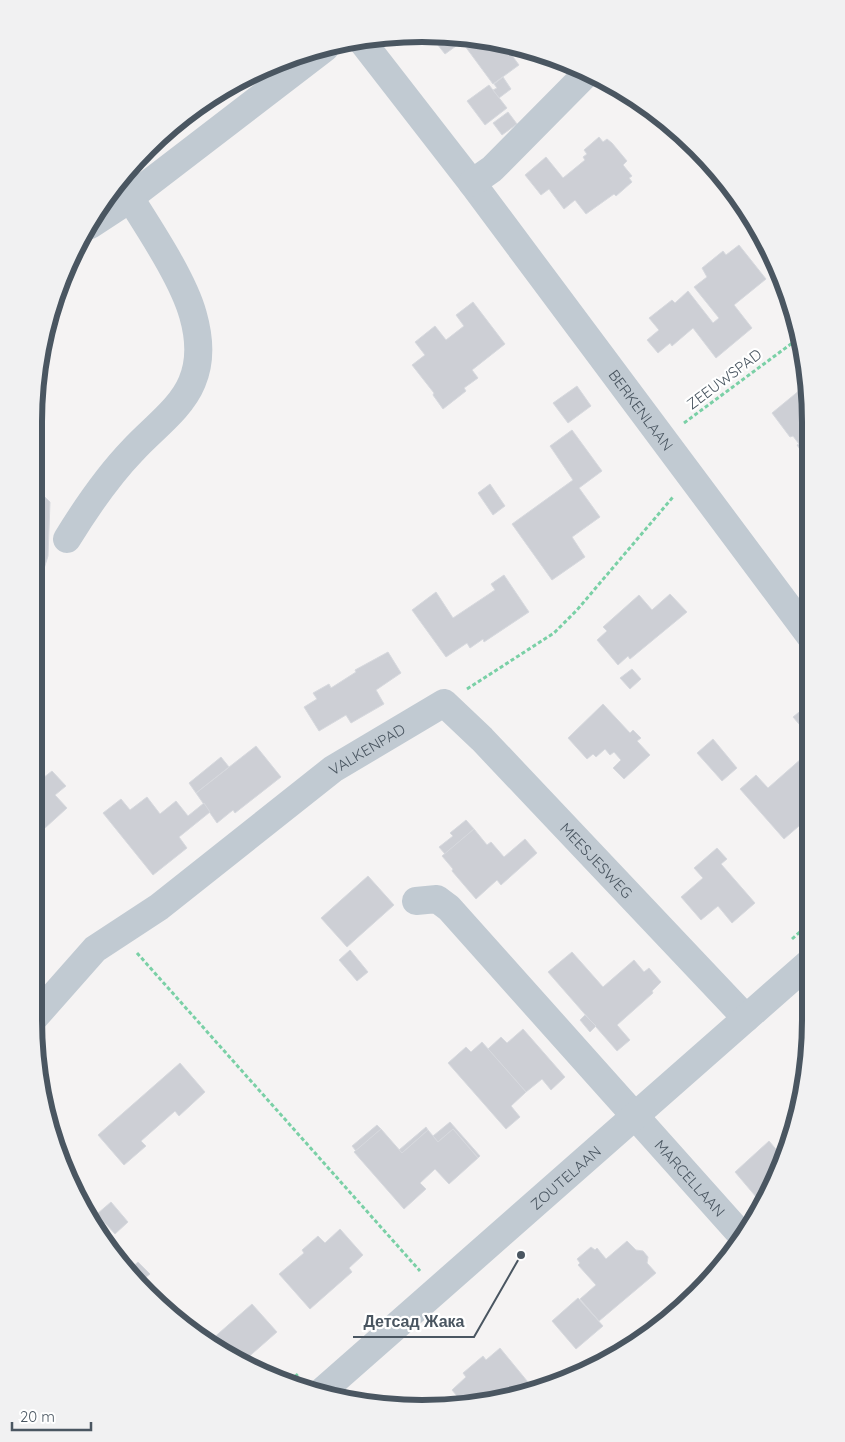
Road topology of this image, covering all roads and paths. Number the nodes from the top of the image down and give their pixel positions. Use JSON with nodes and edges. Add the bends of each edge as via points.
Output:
{"nodes":[{"id":1,"x":366,"y":47,"type":"edge"},
{"id":2,"x":310,"y":60,"type":"edge"},
{"id":3,"x":582,"y":78,"type":"edge"},
{"id":4,"x":472,"y":183,"type":"junction"},
{"id":5,"x":130,"y":198,"type":"junction"},
{"id":6,"x":103,"y":217,"type":"edge"},
{"id":7,"x":794,"y":342,"type":"edge"},
{"id":8,"x":664,"y":438,"type":"junction"},
{"id":9,"x":691,"y":476,"type":"junction"},
{"id":10,"x":67,"y":538,"type":"dead end"},
{"id":11,"x":802,"y":625,"type":"edge"},
{"id":12,"x":444,"y":703,"type":"junction"},
{"id":13,"x":416,"y":901,"type":"dead end"},
{"id":14,"x":119,"y":932,"type":"junction"},
{"id":15,"x":802,"y":969,"type":"edge"},
{"id":16,"x":42,"y":1009,"type":"edge"},
{"id":17,"x":746,"y":1018,"type":"junction"},
{"id":18,"x":635,"y":1117,"type":"junction"},
{"id":19,"x":738,"y":1231,"type":"edge"},
{"id":20,"x":437,"y":1290,"type":"junction"},
{"id":21,"x":326,"y":1387,"type":"edge"}],
"edges":[{"from":1,"to":4,"type":"street","name":"BERKENLAAN"},
{"from":2,"to":5,"type":"street"},
{"from":3,"to":4,"type":"street","via":[[492,169]]},
{"from":4,"to":8,"type":"street","name":"BERKENLAAN"},
{"from":5,"to":6,"type":"street"},
{"from":5,"to":10,"type":"street","via":[[193,312],[198,334],[198,357],[192,382],[178,405],[116,470]]},
{"from":7,"to":8,"type":"path","name":"ZEEUWSPAD"},
{"from":8,"to":9,"type":"street","name":"BERKENLAAN"},
{"from":9,"to":11,"type":"street","name":"BERKENLAAN"},
{"from":9,"to":12,"type":"path","via":[[554,634]]},
{"from":12,"to":14,"type":"street","name":"VALKENPAD","via":[[333,769],[159,907]]},
{"from":12,"to":17,"type":"street","name":"MEESJESWEG","via":[[482,739]]},
{"from":13,"to":18,"type":"street","name":"MARCELLAAN","via":[[437,899],[449,908]]},
{"from":14,"to":16,"type":"street","name":"VALKENPAD","via":[[95,949]]},
{"from":14,"to":20,"type":"path"},
{"from":15,"to":17,"type":"street","name":"ZOUTELAAN"},
{"from":17,"to":18,"type":"street","name":"ZOUTELAAN"},
{"from":18,"to":19,"type":"street","name":"MARCELLAAN"},
{"from":18,"to":20,"type":"street","name":"ZOUTELAAN"},
{"from":20,"to":21,"type":"street","name":"ZOUTELAAN"}]}
